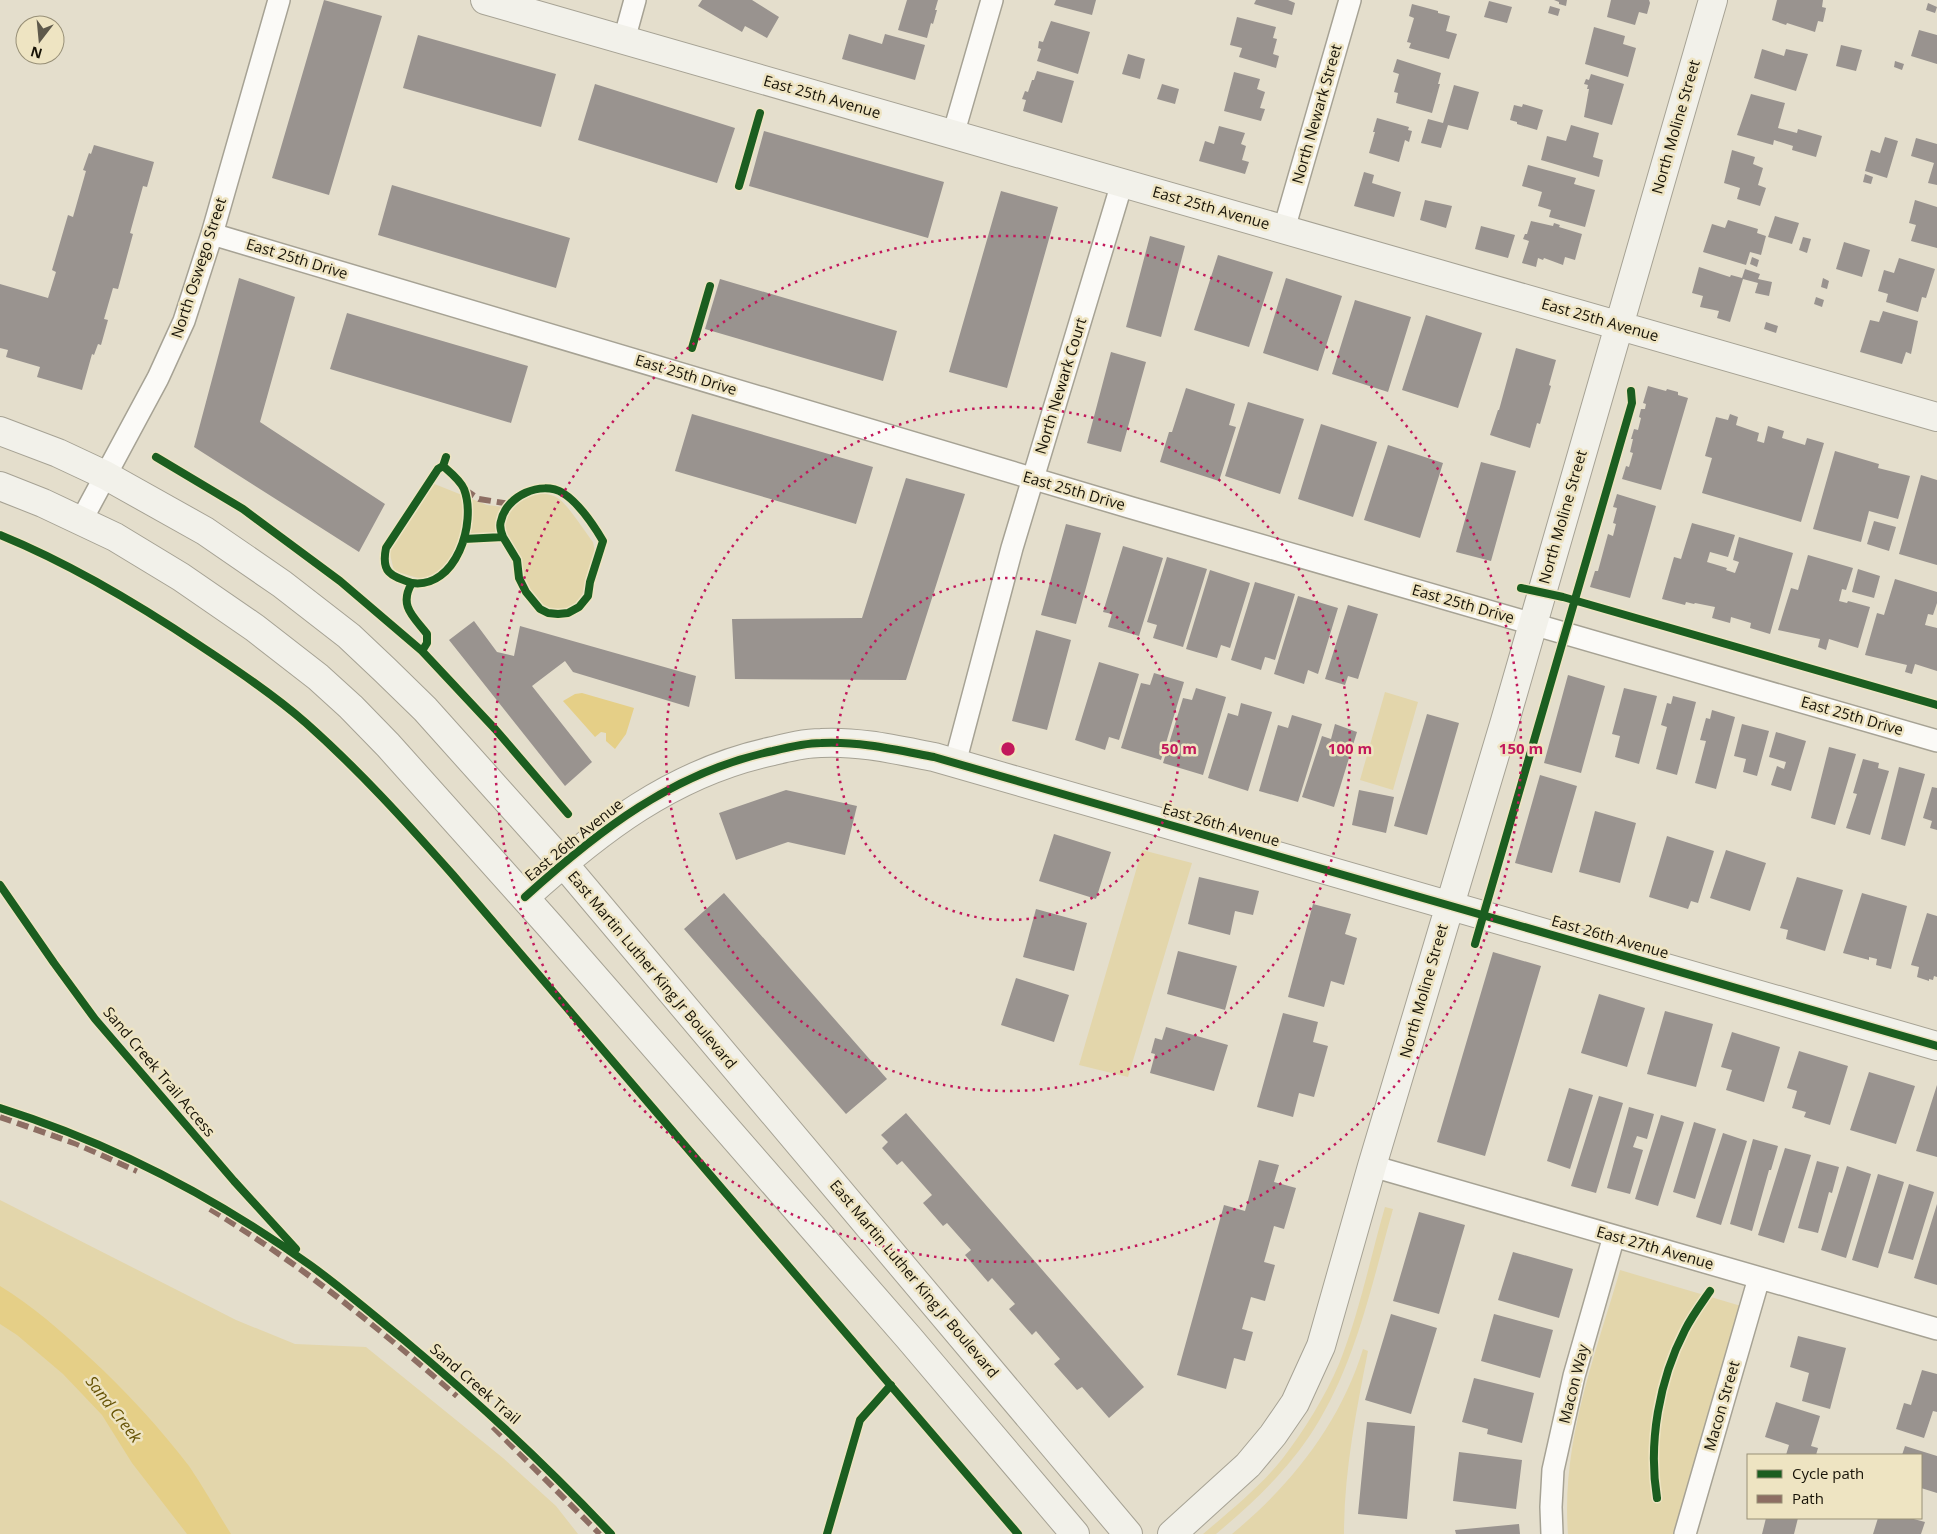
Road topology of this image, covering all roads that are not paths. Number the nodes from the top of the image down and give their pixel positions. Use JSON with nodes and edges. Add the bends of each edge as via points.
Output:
{"nodes":[{"id":1,"x":279,"y":0,"type":"edge"},
{"id":2,"x":485,"y":0,"type":"edge"},
{"id":3,"x":635,"y":0,"type":"edge"},
{"id":4,"x":992,"y":0,"type":"edge"},
{"id":5,"x":1350,"y":0,"type":"edge"},
{"id":6,"x":1713,"y":0,"type":"edge"},
{"id":7,"x":624,"y":40,"type":"junction"},
{"id":8,"x":953,"y":134,"type":"junction"},
{"id":9,"x":1122,"y":183,"type":"junction"},
{"id":10,"x":1284,"y":229,"type":"junction"},
{"id":11,"x":212,"y":234,"type":"junction"},
{"id":12,"x":1618,"y":326,"type":"junction"},
{"id":13,"x":1937,"y":417,"type":"edge"},
{"id":14,"x":0,"y":431,"type":"edge"},
{"id":15,"x":105,"y":475,"type":"junction"},
{"id":16,"x":1033,"y":479,"type":"junction"},
{"id":17,"x":0,"y":486,"type":"edge"},
{"id":18,"x":81,"y":521,"type":"junction"},
{"id":19,"x":1532,"y":624,"type":"junction"},
{"id":20,"x":1937,"y":741,"type":"edge"},
{"id":21,"x":954,"y":763,"type":"junction"},
{"id":22,"x":563,"y":863,"type":"junction"},
{"id":23,"x":525,"y":897,"type":"junction"},
{"id":24,"x":1449,"y":906,"type":"junction"},
{"id":25,"x":1937,"y":1046,"type":"edge"},
{"id":26,"x":1372,"y":1166,"type":"junction"},
{"id":27,"x":1614,"y":1236,"type":"junction"},
{"id":28,"x":1759,"y":1278,"type":"junction"},
{"id":29,"x":1937,"y":1330,"type":"edge"},
{"id":30,"x":1075,"y":1534,"type":"edge"},
{"id":31,"x":1128,"y":1534,"type":"edge"},
{"id":32,"x":1172,"y":1534,"type":"edge"},
{"id":33,"x":1552,"y":1534,"type":"edge"},
{"id":34,"x":1685,"y":1534,"type":"edge"}],
"edges":[{"from":1,"to":11,"type":"street","name":"North Oswego Street"},
{"from":2,"to":7,"type":"street","name":"East 25th Avenue"},
{"from":3,"to":7,"type":"street"},
{"from":4,"to":8,"type":"street"},
{"from":5,"to":10,"type":"street","name":"North Newark Street"},
{"from":6,"to":12,"type":"street","name":"North Moline Street"},
{"from":7,"to":8,"type":"street","name":"East 25th Avenue"},
{"from":8,"to":9,"type":"street","name":"East 25th Avenue"},
{"from":9,"to":10,"type":"street","name":"East 25th Avenue"},
{"from":9,"to":16,"type":"street","name":"North Newark Court"},
{"from":10,"to":12,"type":"street","name":"East 25th Avenue"},
{"from":11,"to":15,"type":"street","name":"North Oswego Street","via":[[172,351]]},
{"from":11,"to":16,"type":"street","name":"East 25th Drive"},
{"from":12,"to":13,"type":"street","name":"East 25th Avenue"},
{"from":12,"to":19,"type":"street","name":"North Moline Street"},
{"from":14,"to":15,"type":"street","name":"East Martin Luther King Jr Boulevard"},
{"from":15,"to":18,"type":"street","name":"North Oswego Street"},
{"from":15,"to":22,"type":"street","name":"East Martin Luther King Jr Boulevard","via":[[205,532],[282,584],[349,636],[425,709]]},
{"from":16,"to":19,"type":"street","name":"East 25th Drive"},
{"from":16,"to":21,"type":"street","name":"North Newark Court"},
{"from":17,"to":18,"type":"street"},
{"from":18,"to":23,"type":"street","via":[[115,537],[181,577],[318,677],[388,745]]},
{"from":19,"to":20,"type":"street","name":"East 25th Drive"},
{"from":19,"to":24,"type":"street","name":"North Moline Street"},
{"from":21,"to":22,"type":"street","name":"East 26th Avenue","via":[[852,743],[814,743],[763,753],[730,762],[666,790],[605,829]]},
{"from":21,"to":24,"type":"street","name":"East 26th Avenue"},
{"from":22,"to":23,"type":"street","name":"East 26th Avenue"},
{"from":22,"to":31,"type":"street","name":"East Martin Luther King Jr Boulevard"},
{"from":23,"to":30,"type":"street"},
{"from":24,"to":25,"type":"street","name":"East 26th Avenue"},
{"from":24,"to":26,"type":"street","name":"North Moline Street"},
{"from":26,"to":27,"type":"street","name":"East 27th Avenue"},
{"from":26,"to":32,"type":"street","name":"North Moline Street","via":[[1321,1346],[1295,1404],[1248,1465]]},
{"from":27,"to":28,"type":"street","name":"East 27th Avenue"},
{"from":27,"to":33,"type":"street","name":"Macon Way","via":[[1574,1376],[1553,1470]]},
{"from":28,"to":29,"type":"street","name":"East 27th Avenue"},
{"from":28,"to":34,"type":"street","name":"Macon Street"}]}
